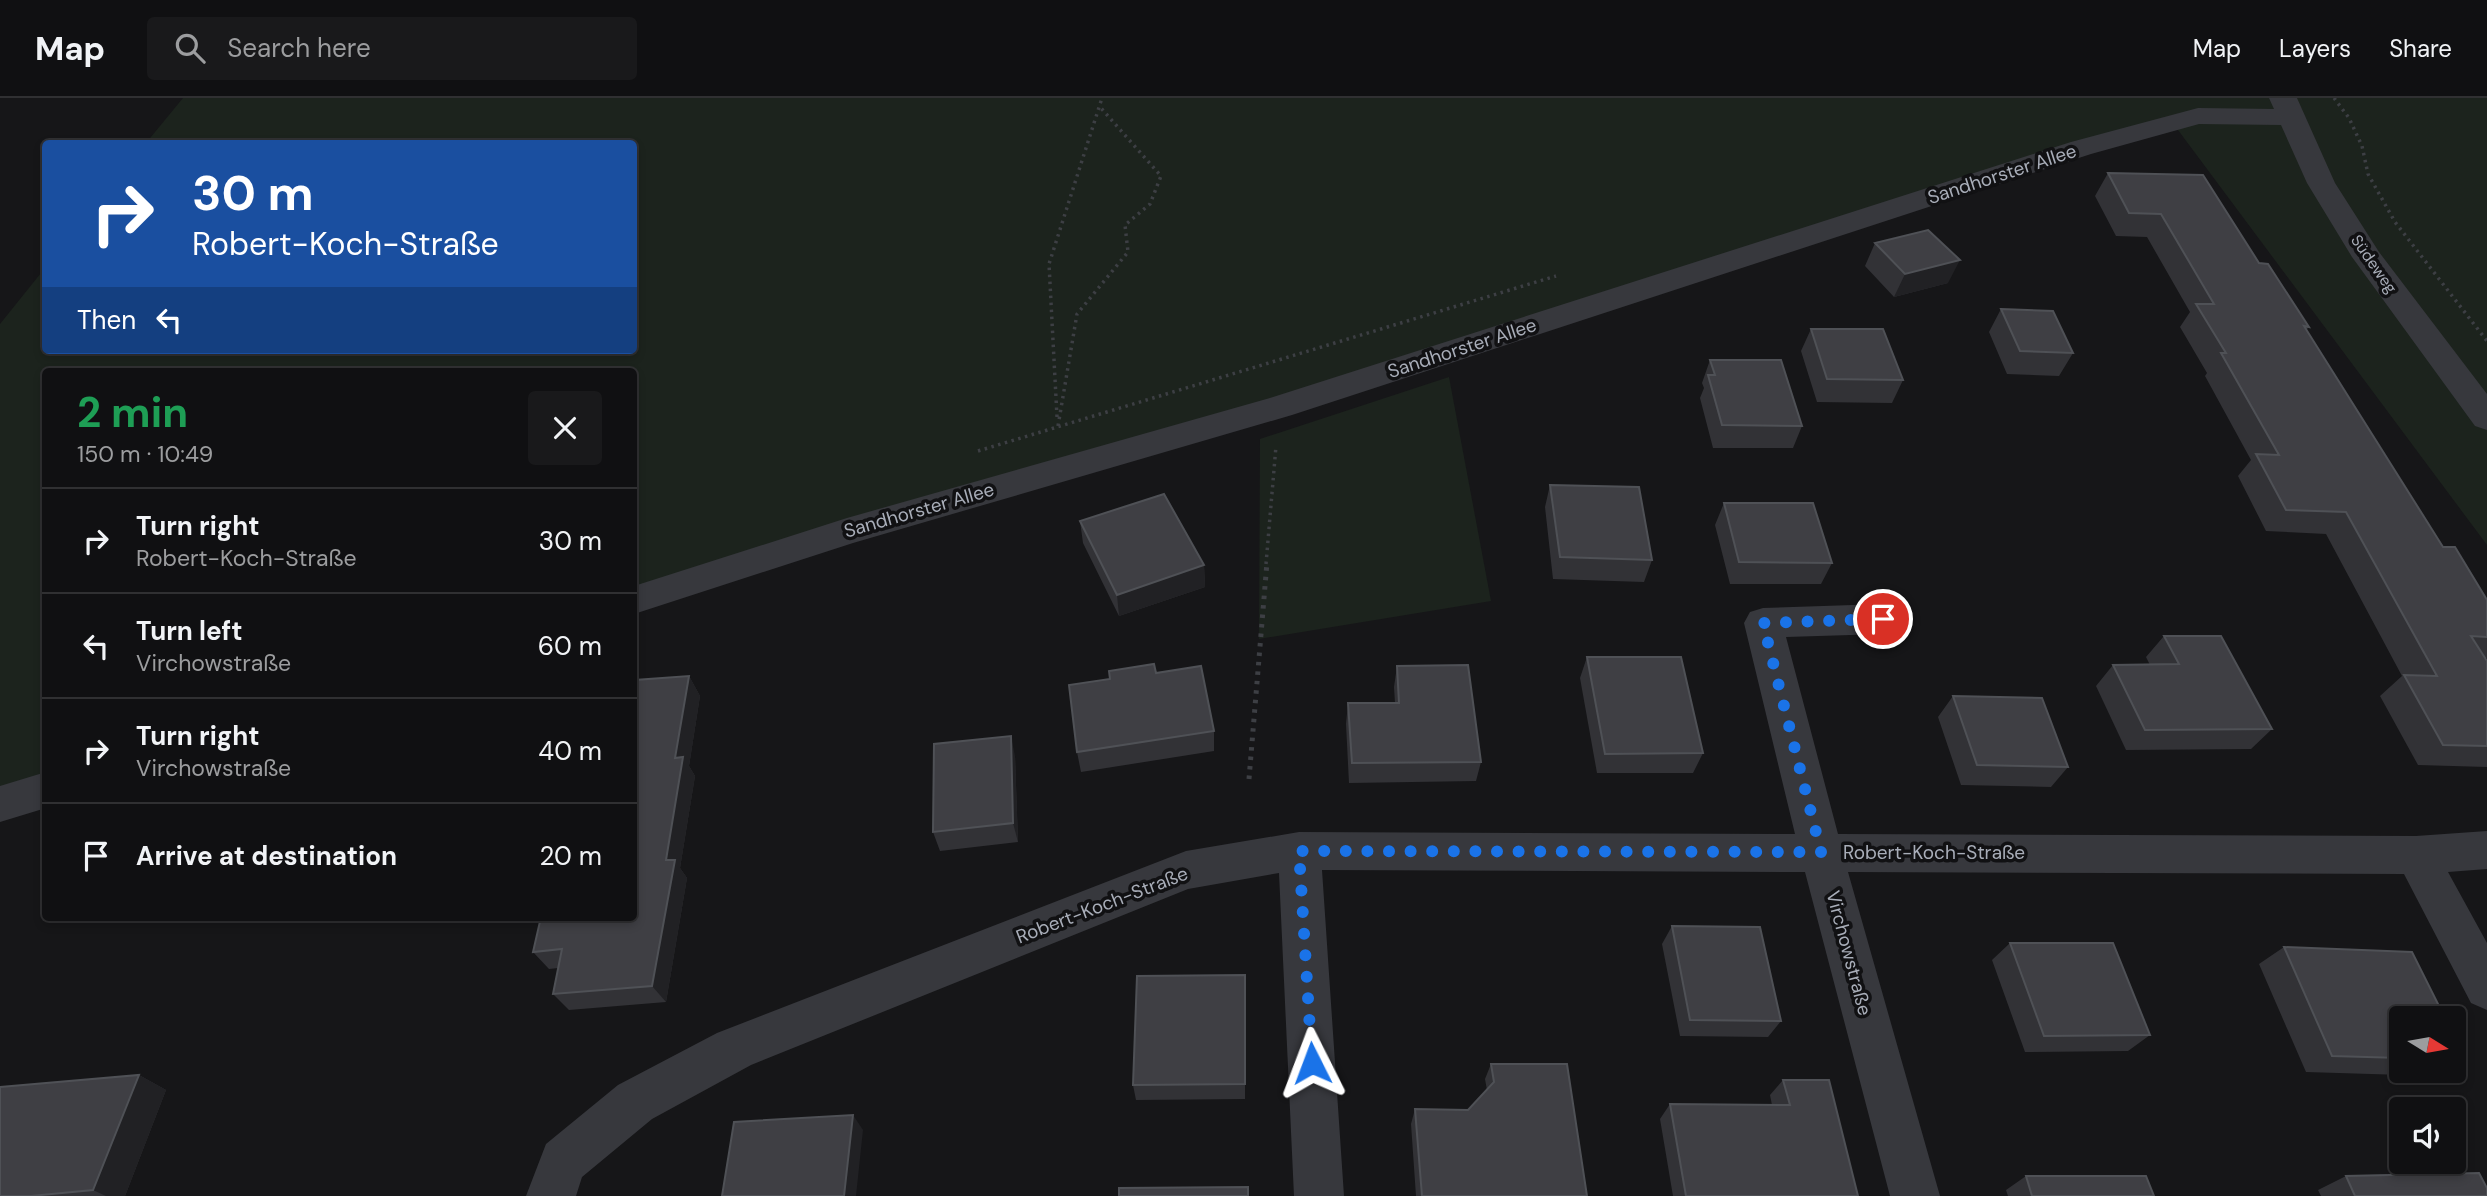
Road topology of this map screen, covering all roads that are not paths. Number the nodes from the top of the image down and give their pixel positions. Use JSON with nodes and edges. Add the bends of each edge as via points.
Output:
{"nodes":[{"id":1,"x":2288,"y":107,"type":"edge"},
{"id":2,"x":2487,"y":418,"type":"edge"},
{"id":3,"x":637,"y":599,"type":"edge"},
{"id":4,"x":1883,"y":619,"type":"dead end"},
{"id":5,"x":42,"y":791,"type":"edge"},
{"id":6,"x":0,"y":804,"type":"edge"},
{"id":7,"x":2487,"y":850,"type":"edge"},
{"id":8,"x":1299,"y":851,"type":"junction"},
{"id":9,"x":1821,"y":852,"type":"junction"},
{"id":10,"x":2416,"y":855,"type":"junction"},
{"id":11,"x":2487,"y":988,"type":"edge"},
{"id":12,"x":551,"y":1196,"type":"edge"},
{"id":13,"x":1320,"y":1196,"type":"edge"},
{"id":14,"x":1915,"y":1196,"type":"edge"}],
"edges":[{"from":1,"to":2,"type":"street","name":"Südeweg","via":[[2321,183],[2367,257]]},
{"from":1,"to":3,"type":"street","name":"Sandhorster Allee","via":[[2198,116],[2081,149],[1280,407],[847,531]]},
{"from":4,"to":9,"type":"street","name":"Virchowstraße","via":[[1763,623]]},
{"from":5,"to":6,"type":"street"},
{"from":7,"to":10,"type":"street","name":"Robert-Koch-Straße"},
{"from":8,"to":9,"type":"street","name":"Robert-Koch-Straße"},
{"from":8,"to":12,"type":"street","name":"Robert-Koch-Straße","via":[[1186,870],[734,1048],[635,1102],[564,1161]]},
{"from":8,"to":13,"type":"street"},
{"from":9,"to":10,"type":"street","name":"Robert-Koch-Straße"},
{"from":9,"to":14,"type":"street","name":"Virchowstraße"},
{"from":10,"to":11,"type":"street"}]}
